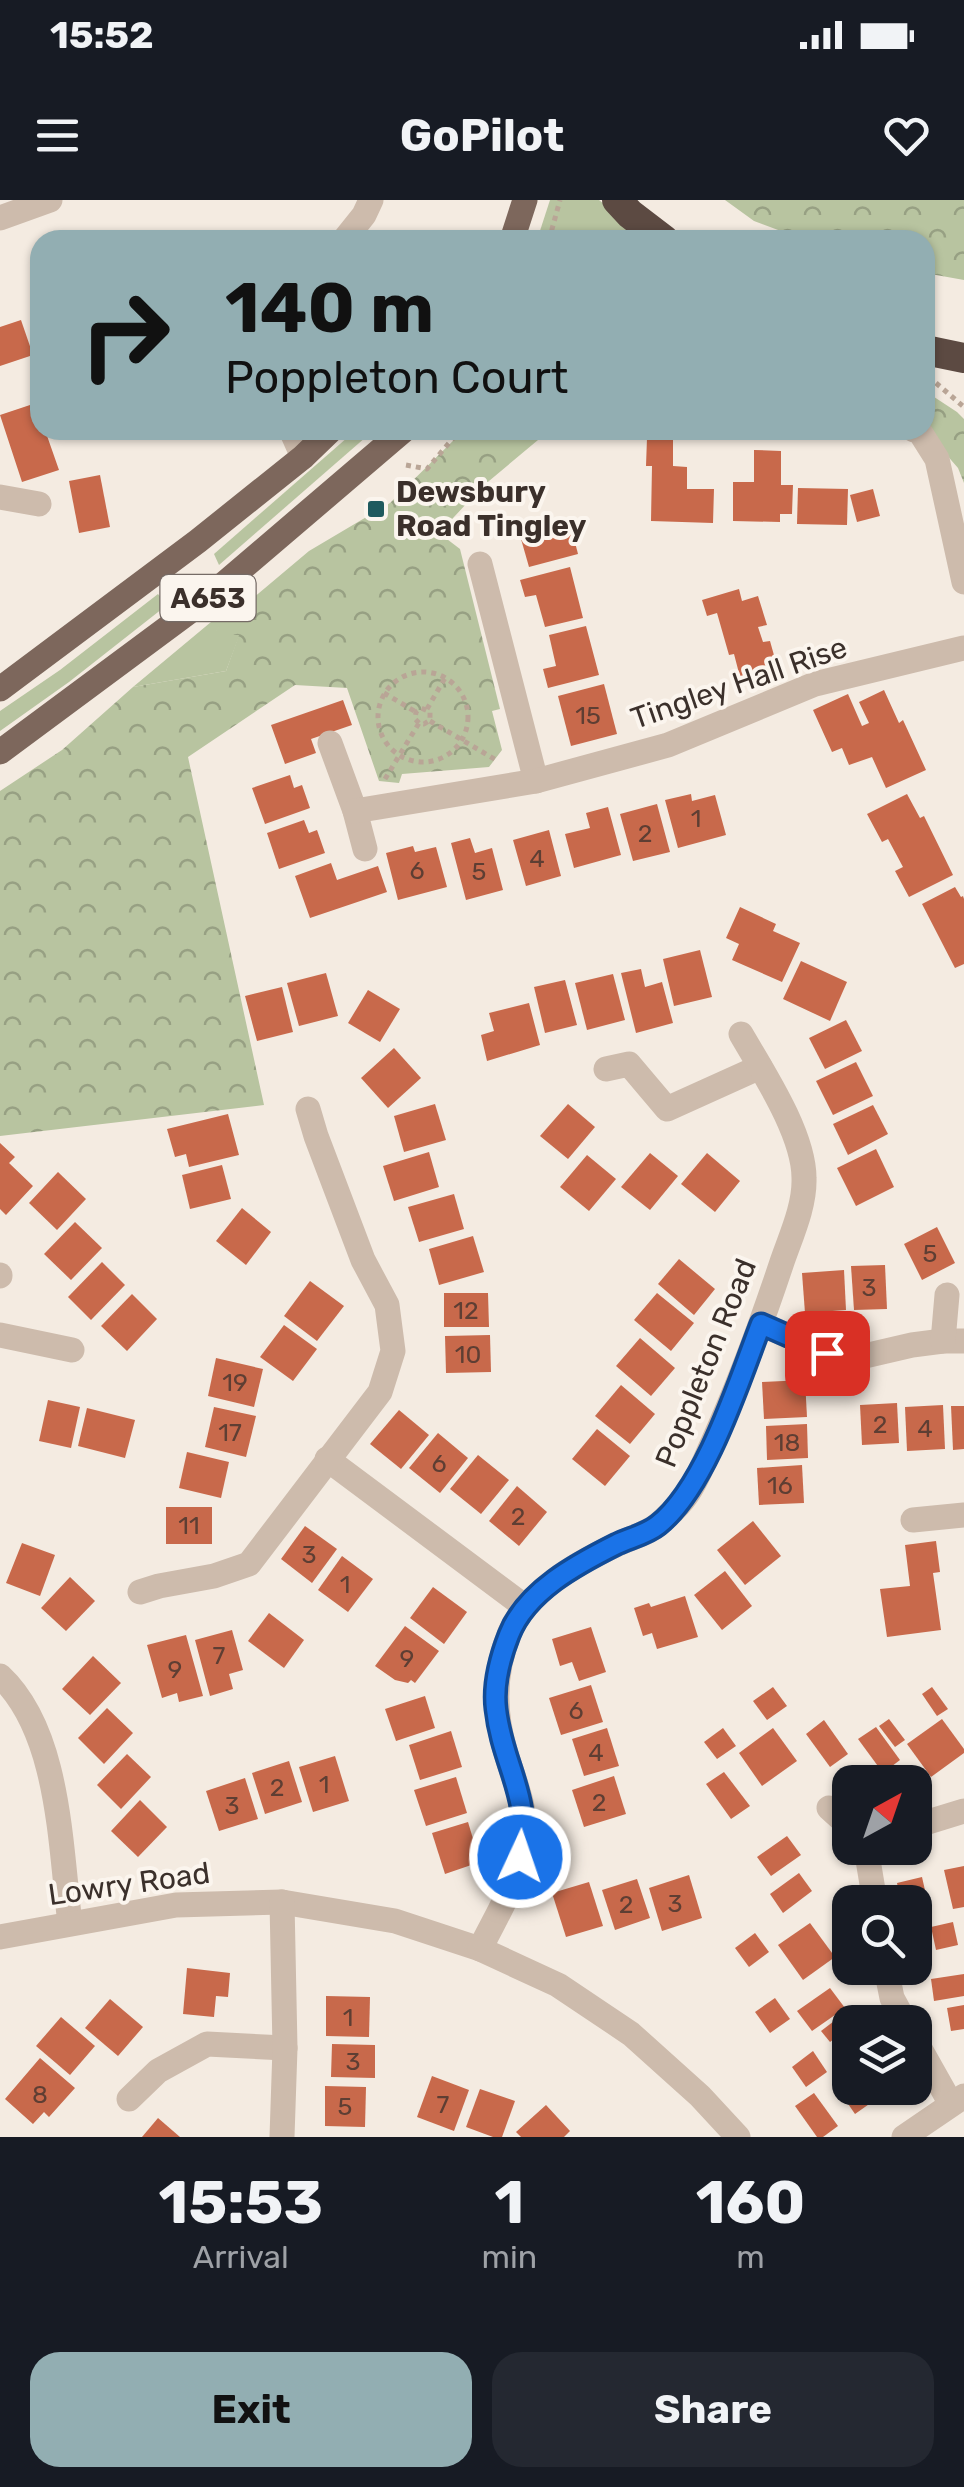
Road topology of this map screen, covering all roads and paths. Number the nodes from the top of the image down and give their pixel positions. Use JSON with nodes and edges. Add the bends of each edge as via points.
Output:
{"nodes":[{"id":1,"x":50,"y":200,"type":"edge"},
{"id":2,"x":371,"y":200,"type":"edge"},
{"id":3,"x":525,"y":200,"type":"edge"},
{"id":4,"x":560,"y":200,"type":"edge"},
{"id":5,"x":617,"y":200,"type":"edge"},
{"id":6,"x":0,"y":218,"type":"edge"},
{"id":7,"x":352,"y":230,"type":"edge"},
{"id":8,"x":515,"y":230,"type":"edge"},
{"id":9,"x":551,"y":230,"type":"edge"},
{"id":10,"x":651,"y":230,"type":"edge"},
{"id":11,"x":964,"y":358,"type":"edge"},
{"id":12,"x":935,"y":363,"type":"edge"},
{"id":13,"x":935,"y":374,"type":"edge"},
{"id":14,"x":964,"y":408,"type":"edge"},
{"id":15,"x":294,"y":440,"type":"edge"},
{"id":16,"x":320,"y":440,"type":"edge"},
{"id":17,"x":392,"y":440,"type":"edge"},
{"id":18,"x":925,"y":440,"type":"edge"},
{"id":19,"x":302,"y":457,"type":"junction"},
{"id":20,"x":0,"y":497,"type":"edge"},
{"id":21,"x":38,"y":504,"type":"dead end"},
{"id":22,"x":480,"y":564,"type":"dead end"},
{"id":23,"x":964,"y":582,"type":"edge"},
{"id":24,"x":964,"y":648,"type":"edge"},
{"id":25,"x":445,"y":678,"type":"junction"},
{"id":26,"x":0,"y":689,"type":"edge"},
{"id":27,"x":384,"y":694,"type":"junction"},
{"id":28,"x":427,"y":709,"type":"junction"},
{"id":29,"x":416,"y":712,"type":"junction"},
{"id":30,"x":430,"y":721,"type":"junction"},
{"id":31,"x":419,"y":723,"type":"junction"},
{"id":32,"x":461,"y":740,"type":"junction"},
{"id":33,"x":330,"y":743,"type":"dead end"},
{"id":34,"x":0,"y":752,"type":"edge"},
{"id":35,"x":400,"y":755,"type":"junction"},
{"id":36,"x":534,"y":782,"type":"junction"},
{"id":37,"x":361,"y":810,"type":"junction"},
{"id":38,"x":365,"y":849,"type":"dead end"},
{"id":39,"x":741,"y":1034,"type":"dead end"},
{"id":40,"x":760,"y":1067,"type":"junction"},
{"id":41,"x":606,"y":1069,"type":"dead end"},
{"id":42,"x":308,"y":1109,"type":"dead end"},
{"id":43,"x":947,"y":1295,"type":"dead end"},
{"id":44,"x":761,"y":1324,"type":"junction"},
{"id":45,"x":0,"y":1335,"type":"edge"},
{"id":46,"x":954,"y":1341,"type":"edge"},
{"id":47,"x":62,"y":1347,"type":"dead end"},
{"id":48,"x":327,"y":1459,"type":"junction"},
{"id":49,"x":964,"y":1515,"type":"edge"},
{"id":50,"x":913,"y":1520,"type":"dead end"},
{"id":51,"x":140,"y":1592,"type":"dead end"},
{"id":52,"x":524,"y":1606,"type":"junction"},
{"id":53,"x":0,"y":1676,"type":"edge"},
{"id":54,"x":829,"y":1808,"type":"dead end"},
{"id":55,"x":832,"y":1811,"type":"edge"},
{"id":56,"x":964,"y":1811,"type":"edge"},
{"id":57,"x":932,"y":1821,"type":"edge"},
{"id":58,"x":282,"y":1902,"type":"junction"},
{"id":59,"x":70,"y":1923,"type":"junction"},
{"id":60,"x":0,"y":1937,"type":"edge"},
{"id":61,"x":480,"y":1949,"type":"junction"},
{"id":62,"x":285,"y":2048,"type":"junction"},
{"id":63,"x":932,"y":2064,"type":"edge"},
{"id":64,"x":130,"y":2099,"type":"dead end"},
{"id":65,"x":957,"y":2100,"type":"edge"},
{"id":66,"x":282,"y":2137,"type":"edge"},
{"id":67,"x":738,"y":2137,"type":"edge"},
{"id":68,"x":904,"y":2137,"type":"edge"}],
"edges":[{"from":1,"to":6,"type":"street"},
{"from":2,"to":7,"type":"street"},
{"from":3,"to":8,"type":"main road"},
{"from":4,"to":9,"type":"path"},
{"from":5,"to":10,"type":"highway"},
{"from":11,"to":12,"type":"highway"},
{"from":13,"to":14,"type":"path"},
{"from":15,"to":19,"type":"street"},
{"from":16,"to":19,"type":"main road","number":"A653"},
{"from":17,"to":34,"type":"main road","number":"A653","via":[[206,600]]},
{"from":18,"to":23,"type":"street","via":[[938,459]]},
{"from":19,"to":26,"type":"main road","number":"A653"},
{"from":20,"to":21,"type":"street"},
{"from":22,"to":36,"type":"street"},
{"from":24,"to":36,"type":"street","name":"Tingley Hall Rise","via":[[815,684],[668,746]]},
{"from":25,"to":27,"type":"path","via":[[406,675]]},
{"from":25,"to":28,"type":"path"},
{"from":25,"to":32,"type":"path","via":[[465,703]]},
{"from":27,"to":29,"type":"path"},
{"from":27,"to":35,"type":"path","via":[[378,723]]},
{"from":28,"to":29,"type":"path"},
{"from":28,"to":30,"type":"path"},
{"from":29,"to":31,"type":"path"},
{"from":30,"to":31,"type":"path"},
{"from":30,"to":32,"type":"path"},
{"from":31,"to":35,"type":"path"},
{"from":32,"to":35,"type":"path","via":[[435,760]]},
{"from":32,"to":36,"type":"path"},
{"from":33,"to":37,"type":"street"},
{"from":35,"to":37,"type":"path"},
{"from":36,"to":37,"type":"street","name":"Tingley Hall Rise"},
{"from":37,"to":38,"type":"street"},
{"from":39,"to":40,"type":"street","name":"Poppleton Road"},
{"from":40,"to":41,"type":"street","via":[[666,1108],[629,1064]]},
{"from":40,"to":44,"type":"street","name":"Poppleton Road","via":[[798,1144],[804,1178]]},
{"from":42,"to":48,"type":"street","via":[[303,1138],[387,1305],[393,1351],[380,1392]]},
{"from":43,"to":46,"type":"street"},
{"from":44,"to":46,"type":"street","via":[[827,1353],[856,1358]]},
{"from":44,"to":52,"type":"street","name":"Poppleton Road","via":[[686,1496],[656,1527],[576,1567]]},
{"from":45,"to":47,"type":"street"},
{"from":48,"to":51,"type":"street","via":[[248,1564]]},
{"from":48,"to":52,"type":"street"},
{"from":49,"to":50,"type":"street"},
{"from":52,"to":61,"type":"street","name":"Poppleton Road","via":[[498,1668],[496,1707],[521,1798],[524,1837],[515,1878]]},
{"from":53,"to":59,"type":"street","via":[[34,1723],[51,1770]]},
{"from":54,"to":55,"type":"street"},
{"from":56,"to":57,"type":"street"},
{"from":58,"to":59,"type":"street","name":"Lowry Road","via":[[176,1904]]},
{"from":58,"to":61,"type":"street","name":"Lowry Road","via":[[395,1921]]},
{"from":58,"to":62,"type":"street"},
{"from":59,"to":60,"type":"street","name":"Lowry Road"},
{"from":61,"to":67,"type":"street","name":"Lowry Road","via":[[558,1985],[630,2034]]},
{"from":62,"to":64,"type":"street","via":[[207,2044],[158,2071]]},
{"from":62,"to":66,"type":"street"},
{"from":63,"to":65,"type":"street"},
{"from":65,"to":68,"type":"street"}]}
